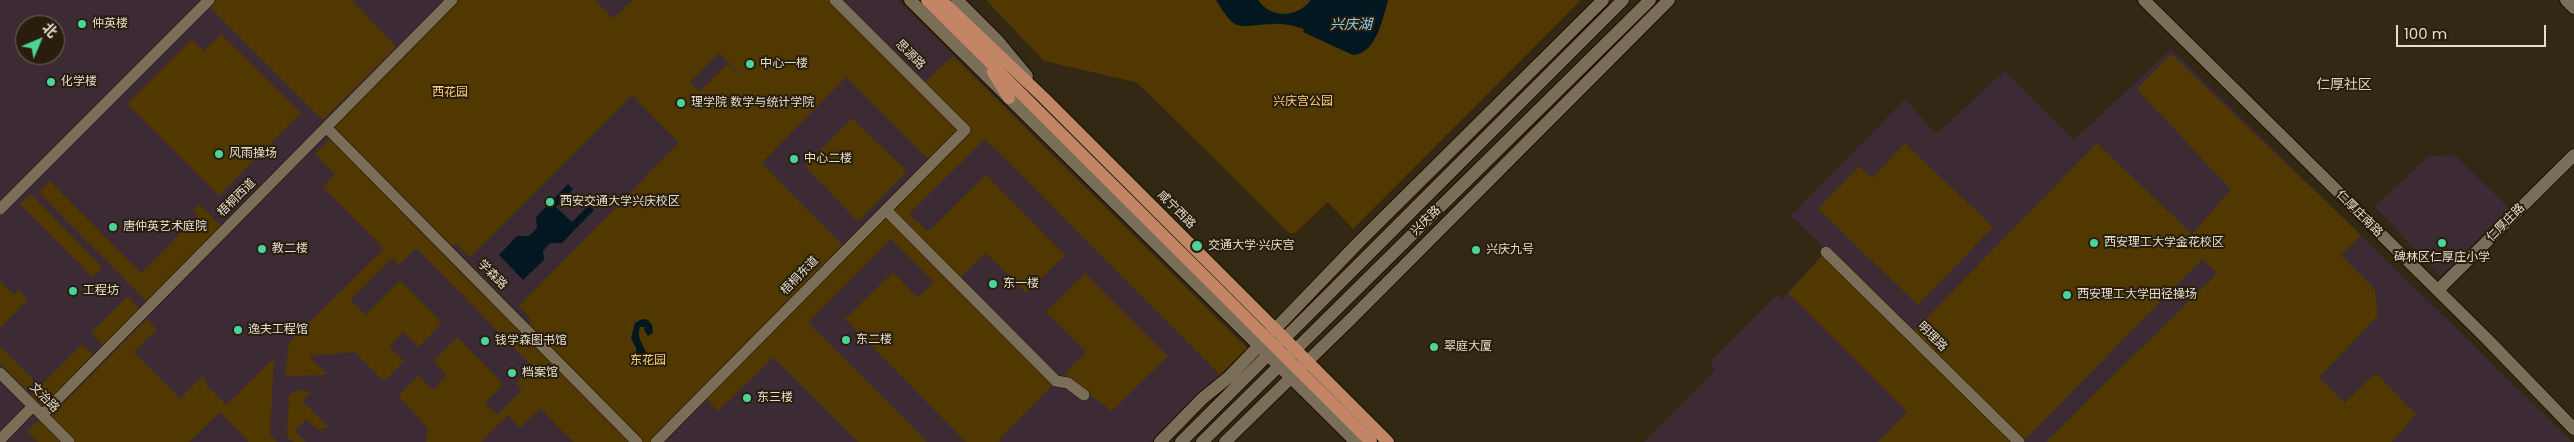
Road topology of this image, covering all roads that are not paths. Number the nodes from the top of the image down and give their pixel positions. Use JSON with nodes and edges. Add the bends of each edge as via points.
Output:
{"nodes":[{"id":1,"x":209,"y":0,"type":"edge"},
{"id":2,"x":452,"y":0,"type":"edge"},
{"id":3,"x":835,"y":0,"type":"edge"},
{"id":4,"x":910,"y":0,"type":"edge"},
{"id":5,"x":927,"y":0,"type":"edge"},
{"id":6,"x":941,"y":0,"type":"edge"},
{"id":7,"x":958,"y":0,"type":"edge"},
{"id":8,"x":1603,"y":0,"type":"edge"},
{"id":9,"x":1623,"y":0,"type":"edge"},
{"id":10,"x":1650,"y":0,"type":"edge"},
{"id":11,"x":1669,"y":0,"type":"edge"},
{"id":12,"x":2144,"y":0,"type":"edge"},
{"id":13,"x":2566,"y":0,"type":"edge"},
{"id":14,"x":2574,"y":8,"type":"edge"},
{"id":15,"x":983,"y":55,"type":"junction"},
{"id":16,"x":1009,"y":98,"type":"junction"},
{"id":17,"x":1044,"y":98,"type":"junction"},
{"id":18,"x":327,"y":128,"type":"junction"},
{"id":19,"x":965,"y":130,"type":"joint"},
{"id":20,"x":2574,"y":155,"type":"edge"},
{"id":21,"x":0,"y":208,"type":"edge"},
{"id":22,"x":886,"y":210,"type":"junction"},
{"id":23,"x":1826,"y":252,"type":"dead end"},
{"id":24,"x":2438,"y":290,"type":"junction"},
{"id":25,"x":1272,"y":342,"type":"junction"},
{"id":26,"x":1287,"y":358,"type":"junction"},
{"id":27,"x":1299,"y":369,"type":"junction"},
{"id":28,"x":0,"y":373,"type":"edge"},
{"id":29,"x":1084,"y":395,"type":"dead end"},
{"id":30,"x":38,"y":411,"type":"junction"},
{"id":31,"x":2574,"y":429,"type":"edge"},
{"id":32,"x":0,"y":440,"type":"edge"},
{"id":33,"x":1388,"y":441,"type":"edge"},
{"id":34,"x":69,"y":442,"type":"edge"},
{"id":35,"x":637,"y":442,"type":"edge"},
{"id":36,"x":656,"y":442,"type":"edge"},
{"id":37,"x":1160,"y":442,"type":"edge"},
{"id":38,"x":1181,"y":442,"type":"edge"},
{"id":39,"x":1202,"y":442,"type":"edge"},
{"id":40,"x":1225,"y":442,"type":"edge"},
{"id":41,"x":1356,"y":442,"type":"edge"},
{"id":42,"x":1371,"y":442,"type":"edge"},
{"id":43,"x":2019,"y":442,"type":"edge"}],
"edges":[{"from":1,"to":21,"type":"street"},
{"from":2,"to":18,"type":"street","name":"梧桐西道"},
{"from":3,"to":19,"type":"street","name":"思源路"},
{"from":4,"to":16,"type":"street"},
{"from":5,"to":15,"type":"main road","name":"咸宁西路"},
{"from":6,"to":17,"type":"main road","name":"咸宁西路"},
{"from":7,"to":17,"type":"street","via":[[998,41]]},
{"from":8,"to":25,"type":"street"},
{"from":9,"to":25,"type":"street","name":"兴庆路"},
{"from":10,"to":26,"type":"street","name":"兴庆路"},
{"from":11,"to":27,"type":"street"},
{"from":12,"to":24,"type":"street","name":"仁厚庄南路"},
{"from":13,"to":14,"type":"street"},
{"from":15,"to":16,"type":"main road"},
{"from":15,"to":25,"type":"main road","name":"咸宁西路"},
{"from":16,"to":25,"type":"street"},
{"from":17,"to":25,"type":"main road","name":"咸宁西路"},
{"from":18,"to":30,"type":"street","name":"梧桐西道"},
{"from":18,"to":35,"type":"street","name":"学森路"},
{"from":19,"to":22,"type":"street","name":"梧桐东道"},
{"from":20,"to":24,"type":"street","name":"仁厚庄路"},
{"from":22,"to":29,"type":"street","via":[[1056,381],[1068,383]]},
{"from":22,"to":36,"type":"street","name":"梧桐东道"},
{"from":23,"to":43,"type":"street","name":"明理路"},
{"from":24,"to":31,"type":"street","name":"仁厚庄南路"},
{"from":25,"to":26,"type":"main road","name":"咸宁西路"},
{"from":25,"to":37,"type":"street"},
{"from":25,"to":38,"type":"street","name":"兴庆路"},
{"from":26,"to":27,"type":"main road","name":"咸宁西路"},
{"from":26,"to":39,"type":"street","name":"兴庆路"},
{"from":27,"to":33,"type":"main road","name":"咸宁西路"},
{"from":27,"to":40,"type":"street"},
{"from":27,"to":41,"type":"street"},
{"from":27,"to":42,"type":"main road","name":"咸宁西路"},
{"from":28,"to":30,"type":"street","name":"文治路"},
{"from":30,"to":32,"type":"street","name":"梧桐西道"},
{"from":30,"to":34,"type":"street","name":"文治路"}]}
